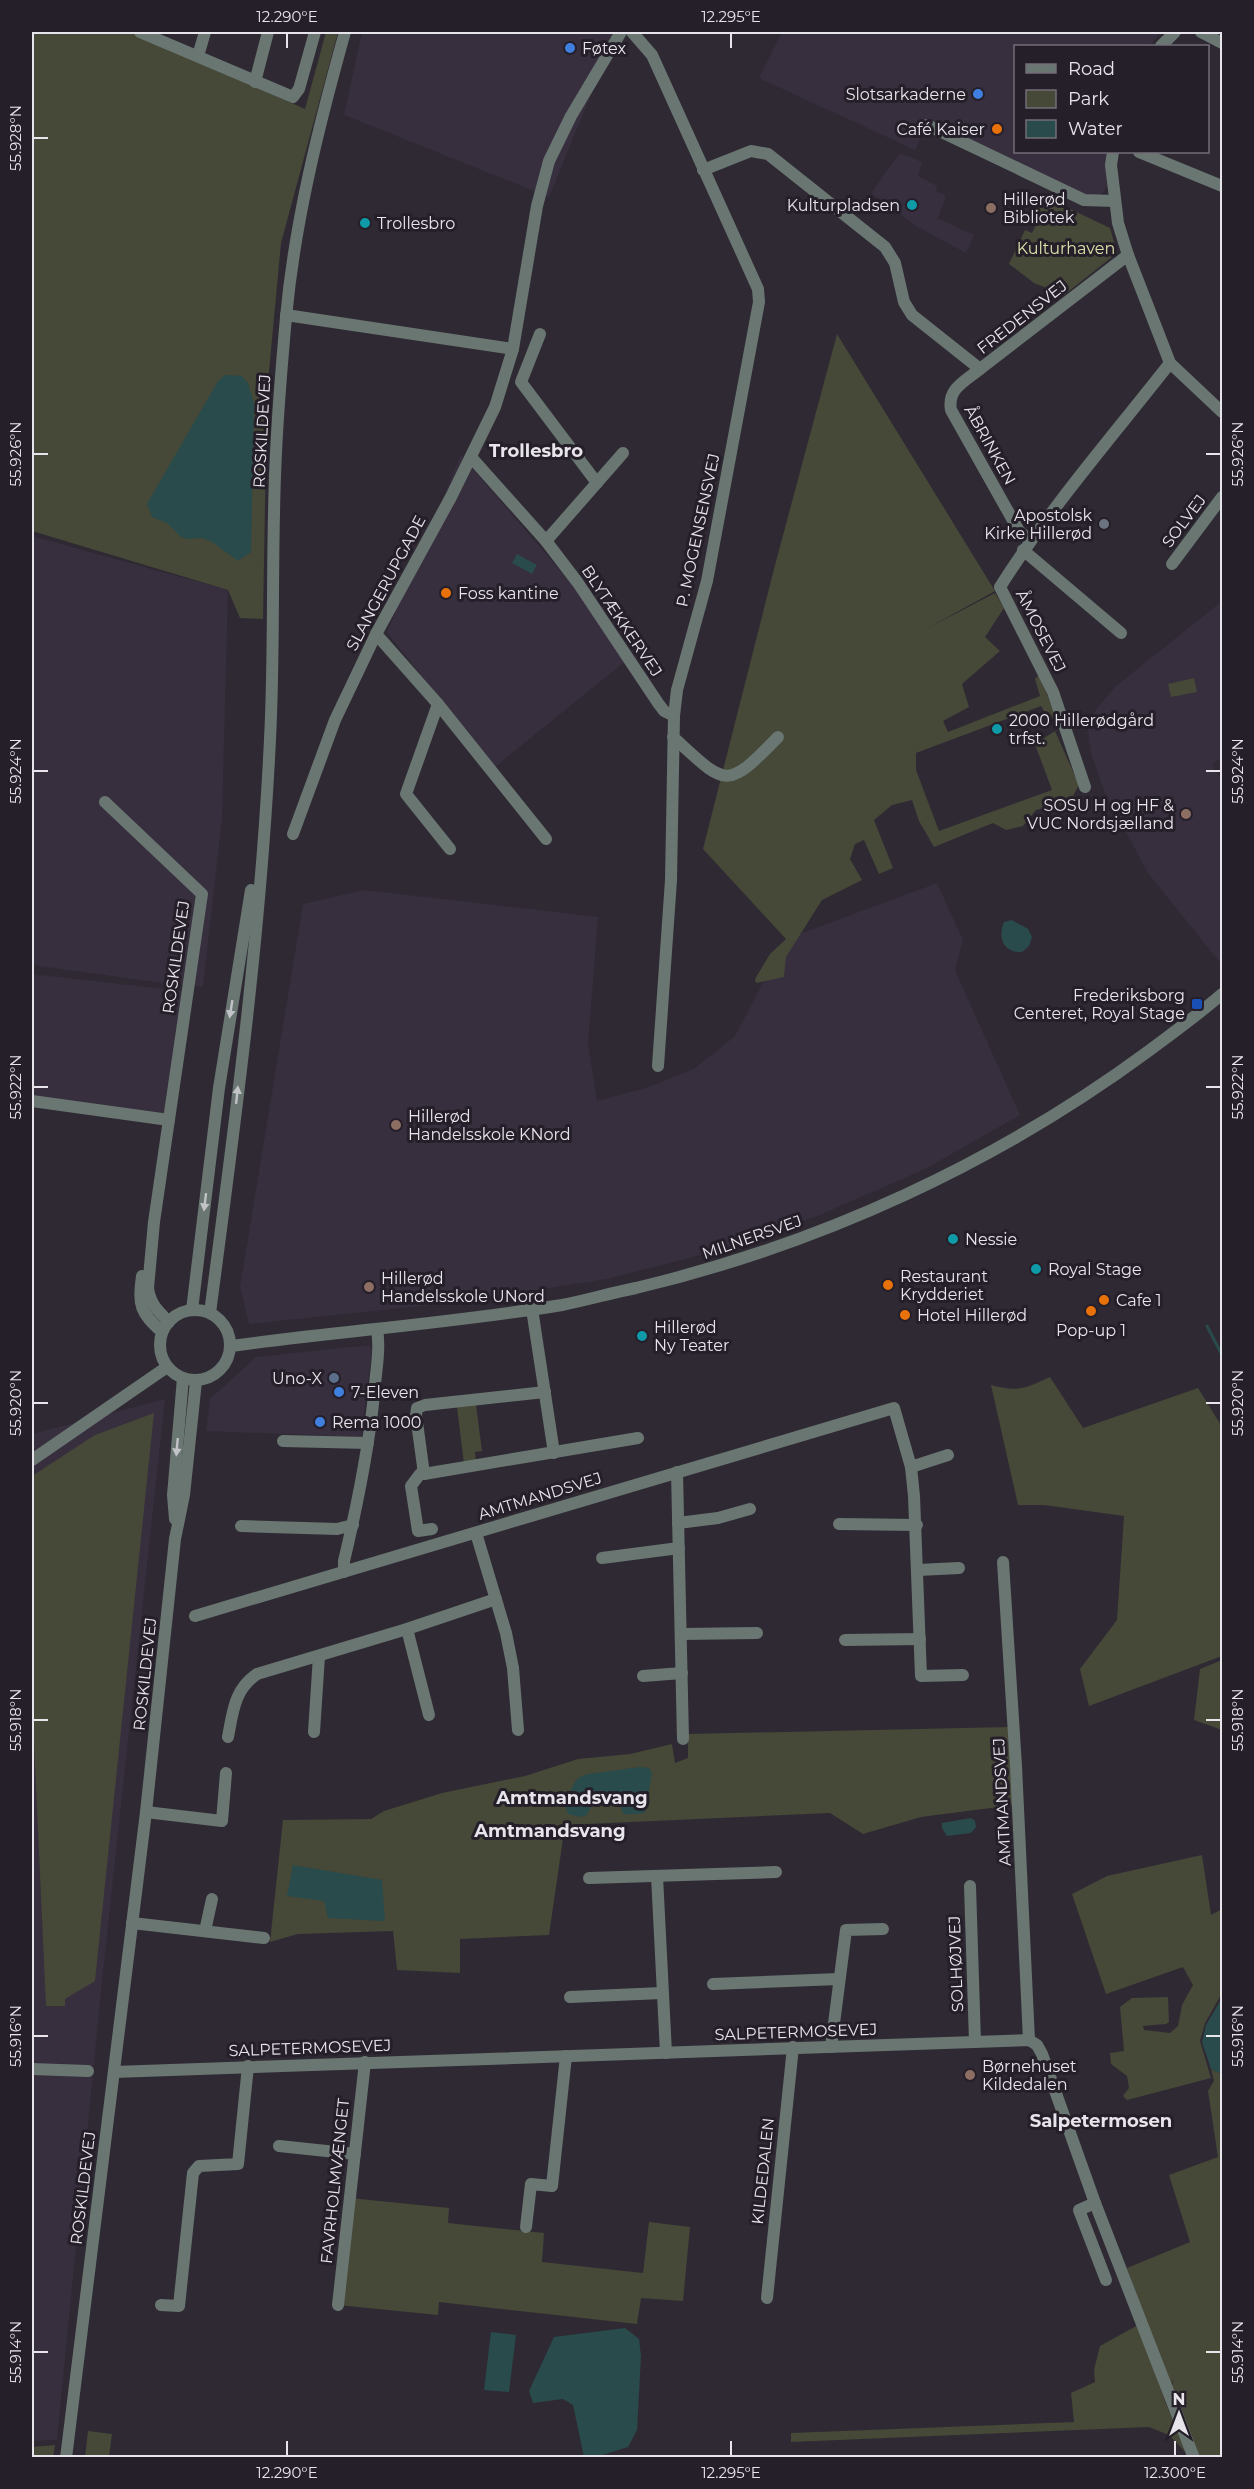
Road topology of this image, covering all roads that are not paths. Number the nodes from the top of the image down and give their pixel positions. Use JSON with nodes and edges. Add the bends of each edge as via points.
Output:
{"nodes":[{"id":1,"x":142,"y":32,"type":"edge"},
{"id":2,"x":205,"y":32,"type":"edge"},
{"id":3,"x":268,"y":32,"type":"edge"},
{"id":4,"x":315,"y":32,"type":"edge"},
{"id":5,"x":345,"y":32,"type":"edge"},
{"id":6,"x":621,"y":32,"type":"edge"},
{"id":7,"x":632,"y":32,"type":"edge"},
{"id":8,"x":1174,"y":32,"type":"edge"},
{"id":9,"x":1201,"y":32,"type":"edge"},
{"id":10,"x":1222,"y":43,"type":"edge"},
{"id":11,"x":1162,"y":45,"type":"edge"},
{"id":12,"x":198,"y":56,"type":"junction"},
{"id":13,"x":255,"y":82,"type":"junction"},
{"id":14,"x":927,"y":125,"type":"dead end"},
{"id":15,"x":1113,"y":153,"type":"edge"},
{"id":16,"x":1141,"y":153,"type":"edge"},
{"id":17,"x":703,"y":170,"type":"junction"},
{"id":18,"x":1222,"y":186,"type":"edge"},
{"id":19,"x":1114,"y":201,"type":"junction"},
{"id":20,"x":1128,"y":255,"type":"junction"},
{"id":21,"x":286,"y":315,"type":"junction"},
{"id":22,"x":540,"y":334,"type":"dead end"},
{"id":23,"x":513,"y":349,"type":"junction"},
{"id":24,"x":1170,"y":363,"type":"junction"},
{"id":25,"x":980,"y":369,"type":"junction"},
{"id":26,"x":1222,"y":412,"type":"edge"},
{"id":27,"x":623,"y":453,"type":"dead end"},
{"id":28,"x":471,"y":458,"type":"junction"},
{"id":29,"x":597,"y":483,"type":"junction"},
{"id":30,"x":1222,"y":497,"type":"edge"},
{"id":31,"x":546,"y":541,"type":"junction"},
{"id":32,"x":1027,"y":545,"type":"junction"},
{"id":33,"x":1172,"y":564,"type":"dead end"},
{"id":34,"x":1121,"y":633,"type":"dead end"},
{"id":35,"x":376,"y":634,"type":"junction"},
{"id":36,"x":438,"y":705,"type":"junction"},
{"id":37,"x":674,"y":716,"type":"junction"},
{"id":38,"x":673,"y":737,"type":"junction"},
{"id":39,"x":778,"y":737,"type":"dead end"},
{"id":40,"x":1085,"y":787,"type":"dead end"},
{"id":41,"x":105,"y":802,"type":"dead end"},
{"id":42,"x":293,"y":834,"type":"dead end"},
{"id":43,"x":546,"y":839,"type":"dead end"},
{"id":44,"x":263,"y":840,"type":"junction"},
{"id":45,"x":450,"y":849,"type":"dead end"},
{"id":46,"x":1222,"y":994,"type":"edge"},
{"id":47,"x":657,"y":1066,"type":"dead end"},
{"id":48,"x":32,"y":1101,"type":"edge"},
{"id":49,"x":169,"y":1120,"type":"junction"},
{"id":50,"x":214,"y":1122,"type":"junction"},
{"id":51,"x":234,"y":1123,"type":"junction"},
{"id":52,"x":532,"y":1309,"type":"junction"},
{"id":53,"x":192,"y":1310,"type":"junction"},
{"id":54,"x":210,"y":1313,"type":"junction"},
{"id":55,"x":166,"y":1327,"type":"junction"},
{"id":56,"x":377,"y":1329,"type":"junction"},
{"id":57,"x":231,"y":1346,"type":"junction"},
{"id":58,"x":167,"y":1367,"type":"junction"},
{"id":59,"x":183,"y":1378,"type":"junction"},
{"id":60,"x":196,"y":1381,"type":"junction"},
{"id":61,"x":545,"y":1392,"type":"junction"},
{"id":62,"x":638,"y":1438,"type":"dead end"},
{"id":63,"x":283,"y":1441,"type":"dead end"},
{"id":64,"x":368,"y":1443,"type":"junction"},
{"id":65,"x":554,"y":1453,"type":"junction"},
{"id":66,"x":948,"y":1455,"type":"dead end"},
{"id":67,"x":32,"y":1460,"type":"edge"},
{"id":68,"x":911,"y":1467,"type":"junction"},
{"id":69,"x":677,"y":1472,"type":"junction"},
{"id":70,"x":424,"y":1474,"type":"junction"},
{"id":71,"x":750,"y":1509,"type":"dead end"},
{"id":72,"x":678,"y":1523,"type":"junction"},
{"id":73,"x":839,"y":1524,"type":"dead end"},
{"id":74,"x":353,"y":1525,"type":"junction"},
{"id":75,"x":917,"y":1525,"type":"junction"},
{"id":76,"x":241,"y":1526,"type":"dead end"},
{"id":77,"x":432,"y":1529,"type":"dead end"},
{"id":78,"x":476,"y":1533,"type":"junction"},
{"id":79,"x":175,"y":1539,"type":"junction"},
{"id":80,"x":679,"y":1548,"type":"junction"},
{"id":81,"x":602,"y":1558,"type":"dead end"},
{"id":82,"x":1003,"y":1562,"type":"dead end"},
{"id":83,"x":958,"y":1568,"type":"dead end"},
{"id":84,"x":918,"y":1570,"type":"junction"},
{"id":85,"x":344,"y":1572,"type":"junction"},
{"id":86,"x":496,"y":1599,"type":"junction"},
{"id":87,"x":195,"y":1616,"type":"dead end"},
{"id":88,"x":407,"y":1629,"type":"junction"},
{"id":89,"x":757,"y":1633,"type":"dead end"},
{"id":90,"x":681,"y":1634,"type":"junction"},
{"id":91,"x":920,"y":1638,"type":"junction"},
{"id":92,"x":845,"y":1640,"type":"dead end"},
{"id":93,"x":318,"y":1656,"type":"junction"},
{"id":94,"x":682,"y":1673,"type":"junction"},
{"id":95,"x":963,"y":1675,"type":"dead end"},
{"id":96,"x":643,"y":1676,"type":"dead end"},
{"id":97,"x":429,"y":1715,"type":"dead end"},
{"id":98,"x":518,"y":1730,"type":"dead end"},
{"id":99,"x":314,"y":1732,"type":"dead end"},
{"id":100,"x":228,"y":1737,"type":"dead end"},
{"id":101,"x":683,"y":1739,"type":"dead end"},
{"id":102,"x":226,"y":1773,"type":"dead end"},
{"id":103,"x":146,"y":1812,"type":"junction"},
{"id":104,"x":776,"y":1872,"type":"dead end"},
{"id":105,"x":657,"y":1876,"type":"junction"},
{"id":106,"x":589,"y":1878,"type":"dead end"},
{"id":107,"x":970,"y":1886,"type":"dead end"},
{"id":108,"x":212,"y":1899,"type":"dead end"},
{"id":109,"x":132,"y":1923,"type":"junction"},
{"id":110,"x":883,"y":1929,"type":"dead end"},
{"id":111,"x":205,"y":1931,"type":"junction"},
{"id":112,"x":264,"y":1938,"type":"dead end"},
{"id":113,"x":839,"y":1979,"type":"junction"},
{"id":114,"x":713,"y":1984,"type":"dead end"},
{"id":115,"x":662,"y":1993,"type":"junction"},
{"id":116,"x":570,"y":1997,"type":"dead end"},
{"id":117,"x":1029,"y":2040,"type":"junction"},
{"id":118,"x":975,"y":2042,"type":"junction"},
{"id":119,"x":793,"y":2047,"type":"junction"},
{"id":120,"x":831,"y":2047,"type":"junction"},
{"id":121,"x":666,"y":2053,"type":"junction"},
{"id":122,"x":566,"y":2056,"type":"junction"},
{"id":123,"x":365,"y":2062,"type":"junction"},
{"id":124,"x":248,"y":2066,"type":"junction"},
{"id":125,"x":32,"y":2069,"type":"edge"},
{"id":126,"x":88,"y":2071,"type":"dead end"},
{"id":127,"x":114,"y":2072,"type":"junction"},
{"id":128,"x":279,"y":2146,"type":"dead end"},
{"id":129,"x":355,"y":2154,"type":"junction"},
{"id":130,"x":1095,"y":2203,"type":"junction"},
{"id":131,"x":526,"y":2227,"type":"dead end"},
{"id":132,"x":1106,"y":2280,"type":"dead end"},
{"id":133,"x":767,"y":2298,"type":"dead end"},
{"id":134,"x":161,"y":2305,"type":"dead end"},
{"id":135,"x":338,"y":2305,"type":"dead end"},
{"id":136,"x":66,"y":2457,"type":"edge"},
{"id":137,"x":1194,"y":2457,"type":"edge"}],
"edges":[{"from":1,"to":12,"type":"street"},
{"from":2,"to":12,"type":"street"},
{"from":3,"to":13,"type":"street"},
{"from":4,"to":13,"type":"street","via":[[295,97]]},
{"from":5,"to":21,"type":"street","name":"ROSKILDEVEJ","via":[[307,185]]},
{"from":6,"to":23,"type":"street","name":"SLANGERUPGADE","via":[[549,161],[537,206]]},
{"from":7,"to":17,"type":"street","name":"P. MOGENSENSVEJ","via":[[652,55]]},
{"from":8,"to":11,"type":"street"},
{"from":9,"to":10,"type":"street"},
{"from":12,"to":13,"type":"street"},
{"from":14,"to":19,"type":"street","via":[[1084,200]]},
{"from":15,"to":19,"type":"street"},
{"from":16,"to":18,"type":"street"},
{"from":17,"to":25,"type":"street","name":"FREDENSVEJ","via":[[752,151],[768,154],[885,247],[896,263],[904,302],[912,315]]},
{"from":17,"to":37,"type":"street","name":"P. MOGENSENSVEJ","via":[[758,289],[759,302],[707,581],[676,690]]},
{"from":19,"to":20,"type":"street"},
{"from":20,"to":24,"type":"street"},
{"from":20,"to":25,"type":"street","name":"FREDENSVEJ"},
{"from":21,"to":23,"type":"street"},
{"from":21,"to":44,"type":"street","name":"ROSKILDEVEJ","via":[[276,453],[270,737]]},
{"from":22,"to":29,"type":"street","via":[[521,381]]},
{"from":23,"to":28,"type":"street","name":"SLANGERUPGADE","via":[[495,407]]},
{"from":24,"to":26,"type":"street"},
{"from":24,"to":32,"type":"street","name":"ÅMOSEVEJ"},
{"from":25,"to":32,"type":"street","name":"ÅBRINKEN","via":[[956,387],[951,395],[951,410]]},
{"from":27,"to":29,"type":"street"},
{"from":28,"to":31,"type":"street","name":"BLYTÆKKERVEJ"},
{"from":28,"to":35,"type":"street","name":"SLANGERUPGADE"},
{"from":29,"to":31,"type":"street"},
{"from":30,"to":33,"type":"street","name":"SOLVEJ"},
{"from":31,"to":37,"type":"street","name":"BLYTÆKKERVEJ","via":[[658,703]]},
{"from":32,"to":34,"type":"street","name":"ÅBRINKEN"},
{"from":32,"to":40,"type":"street","name":"ÅMOSEVEJ","via":[[1000,587],[1053,692]]},
{"from":35,"to":36,"type":"street"},
{"from":35,"to":42,"type":"street","name":"SLANGERUPGADE","via":[[335,720]]},
{"from":36,"to":43,"type":"street"},
{"from":36,"to":45,"type":"street","via":[[406,794]]},
{"from":37,"to":38,"type":"street","name":"P. MOGENSENSVEJ"},
{"from":38,"to":39,"type":"street","via":[[713,773],[729,776],[751,765]]},
{"from":38,"to":47,"type":"street","name":"P. MOGENSENSVEJ","via":[[671,880]]},
{"from":41,"to":49,"type":"street","name":"ROSKILDEVEJ","via":[[202,894]]},
{"from":44,"to":50,"type":"street","name":"ROSKILDEVEJ","one_way":true,"via":[[247,909]]},
{"from":51,"to":44,"type":"street","name":"ROSKILDEVEJ","one_way":true},
{"from":46,"to":52,"type":"street","name":"MILNERSVEJ","via":[[1106,1082],[1047,1120],[874,1209],[803,1238],[696,1273]]},
{"from":48,"to":49,"type":"street"},
{"from":49,"to":55,"type":"street","name":"ROSKILDEVEJ","via":[[139,1298],[146,1318]]},
{"from":50,"to":51,"type":"street"},
{"from":50,"to":53,"type":"street","name":"ROSKILDEVEJ","one_way":true},
{"from":51,"to":54,"type":"street","name":"ROSKILDEVEJ"},
{"from":52,"to":56,"type":"street","name":"MILNERSVEJ"},
{"from":52,"to":61,"type":"street"},
{"from":53,"to":54,"type":"street"},
{"from":53,"to":55,"type":"street","via":[[178,1315]]},
{"from":54,"to":57,"type":"street","via":[[226,1328]]},
{"from":55,"to":58,"type":"street","via":[[160,1350]]},
{"from":56,"to":57,"type":"street","name":"MILNERSVEJ"},
{"from":56,"to":64,"type":"street","via":[[379,1343]]},
{"from":57,"to":60,"type":"street","via":[[228,1360],[219,1372]]},
{"from":58,"to":59,"type":"street"},
{"from":58,"to":67,"type":"street"},
{"from":59,"to":60,"type":"street"},
{"from":59,"to":79,"type":"street","name":"ROSKILDEVEJ","one_way":true,"via":[[173,1495]]},
{"from":60,"to":79,"type":"street","name":"ROSKILDEVEJ","via":[[184,1495]]},
{"from":61,"to":65,"type":"street"},
{"from":61,"to":70,"type":"street","via":[[417,1408]]},
{"from":62,"to":65,"type":"street"},
{"from":63,"to":64,"type":"street"},
{"from":64,"to":74,"type":"street"},
{"from":65,"to":70,"type":"street"},
{"from":66,"to":68,"type":"street"},
{"from":68,"to":69,"type":"street","name":"AMTMANDSVEJ","via":[[894,1408]]},
{"from":68,"to":75,"type":"street"},
{"from":69,"to":72,"type":"street"},
{"from":69,"to":78,"type":"street","name":"AMTMANDSVEJ"},
{"from":70,"to":77,"type":"street","via":[[411,1486],[418,1531]]},
{"from":71,"to":72,"type":"street"},
{"from":72,"to":80,"type":"street"},
{"from":73,"to":75,"type":"street"},
{"from":74,"to":76,"type":"street","via":[[337,1529]]},
{"from":74,"to":85,"type":"street"},
{"from":75,"to":84,"type":"street"},
{"from":78,"to":85,"type":"street","name":"AMTMANDSVEJ"},
{"from":78,"to":86,"type":"street"},
{"from":79,"to":103,"type":"street","name":"ROSKILDEVEJ"},
{"from":80,"to":81,"type":"street"},
{"from":80,"to":90,"type":"street"},
{"from":82,"to":117,"type":"street","name":"AMTMANDSVEJ"},
{"from":83,"to":84,"type":"street"},
{"from":84,"to":91,"type":"street"},
{"from":85,"to":87,"type":"street","name":"AMTMANDSVEJ"},
{"from":86,"to":88,"type":"street"},
{"from":86,"to":98,"type":"street","via":[[513,1668]]},
{"from":88,"to":93,"type":"street"},
{"from":88,"to":97,"type":"street"},
{"from":89,"to":90,"type":"street"},
{"from":90,"to":94,"type":"street"},
{"from":91,"to":92,"type":"street"},
{"from":91,"to":95,"type":"street","via":[[921,1676]]},
{"from":93,"to":99,"type":"street"},
{"from":93,"to":100,"type":"street","via":[[258,1674],[248,1681],[236,1698]]},
{"from":94,"to":96,"type":"street"},
{"from":94,"to":101,"type":"street"},
{"from":102,"to":103,"type":"street","via":[[222,1821]]},
{"from":103,"to":109,"type":"street","name":"ROSKILDEVEJ"},
{"from":104,"to":105,"type":"street"},
{"from":105,"to":106,"type":"street"},
{"from":105,"to":115,"type":"street"},
{"from":107,"to":118,"type":"street","name":"SOLHØJVEJ"},
{"from":108,"to":111,"type":"street"},
{"from":109,"to":111,"type":"street"},
{"from":109,"to":127,"type":"street","name":"ROSKILDEVEJ"},
{"from":110,"to":113,"type":"street","via":[[846,1930]]},
{"from":111,"to":112,"type":"street"},
{"from":113,"to":114,"type":"street"},
{"from":113,"to":120,"type":"street"},
{"from":115,"to":116,"type":"street"},
{"from":115,"to":121,"type":"street"},
{"from":117,"to":118,"type":"street","name":"SALPETERMOSEVEJ"},
{"from":117,"to":130,"type":"street","via":[[1042,2054]]},
{"from":118,"to":120,"type":"street","name":"SALPETERMOSEVEJ"},
{"from":119,"to":120,"type":"street","name":"SALPETERMOSEVEJ"},
{"from":119,"to":121,"type":"street","name":"SALPETERMOSEVEJ"},
{"from":119,"to":133,"type":"street","name":"KILDEDALEN"},
{"from":121,"to":122,"type":"street","name":"SALPETERMOSEVEJ"},
{"from":122,"to":123,"type":"street","name":"SALPETERMOSEVEJ"},
{"from":122,"to":131,"type":"street","via":[[552,2186],[531,2184]]},
{"from":123,"to":124,"type":"street","name":"SALPETERMOSEVEJ"},
{"from":123,"to":129,"type":"street","name":"FAVRHOLMVÆNGET"},
{"from":124,"to":127,"type":"street","name":"SALPETERMOSEVEJ"},
{"from":124,"to":134,"type":"street","via":[[238,2164],[199,2166],[193,2173],[179,2306]]},
{"from":125,"to":126,"type":"street"},
{"from":127,"to":136,"type":"street","name":"ROSKILDEVEJ"},
{"from":128,"to":129,"type":"street"},
{"from":129,"to":135,"type":"street","name":"FAVRHOLMVÆNGET"},
{"from":130,"to":132,"type":"street","via":[[1079,2210]]},
{"from":130,"to":137,"type":"street"}]}
